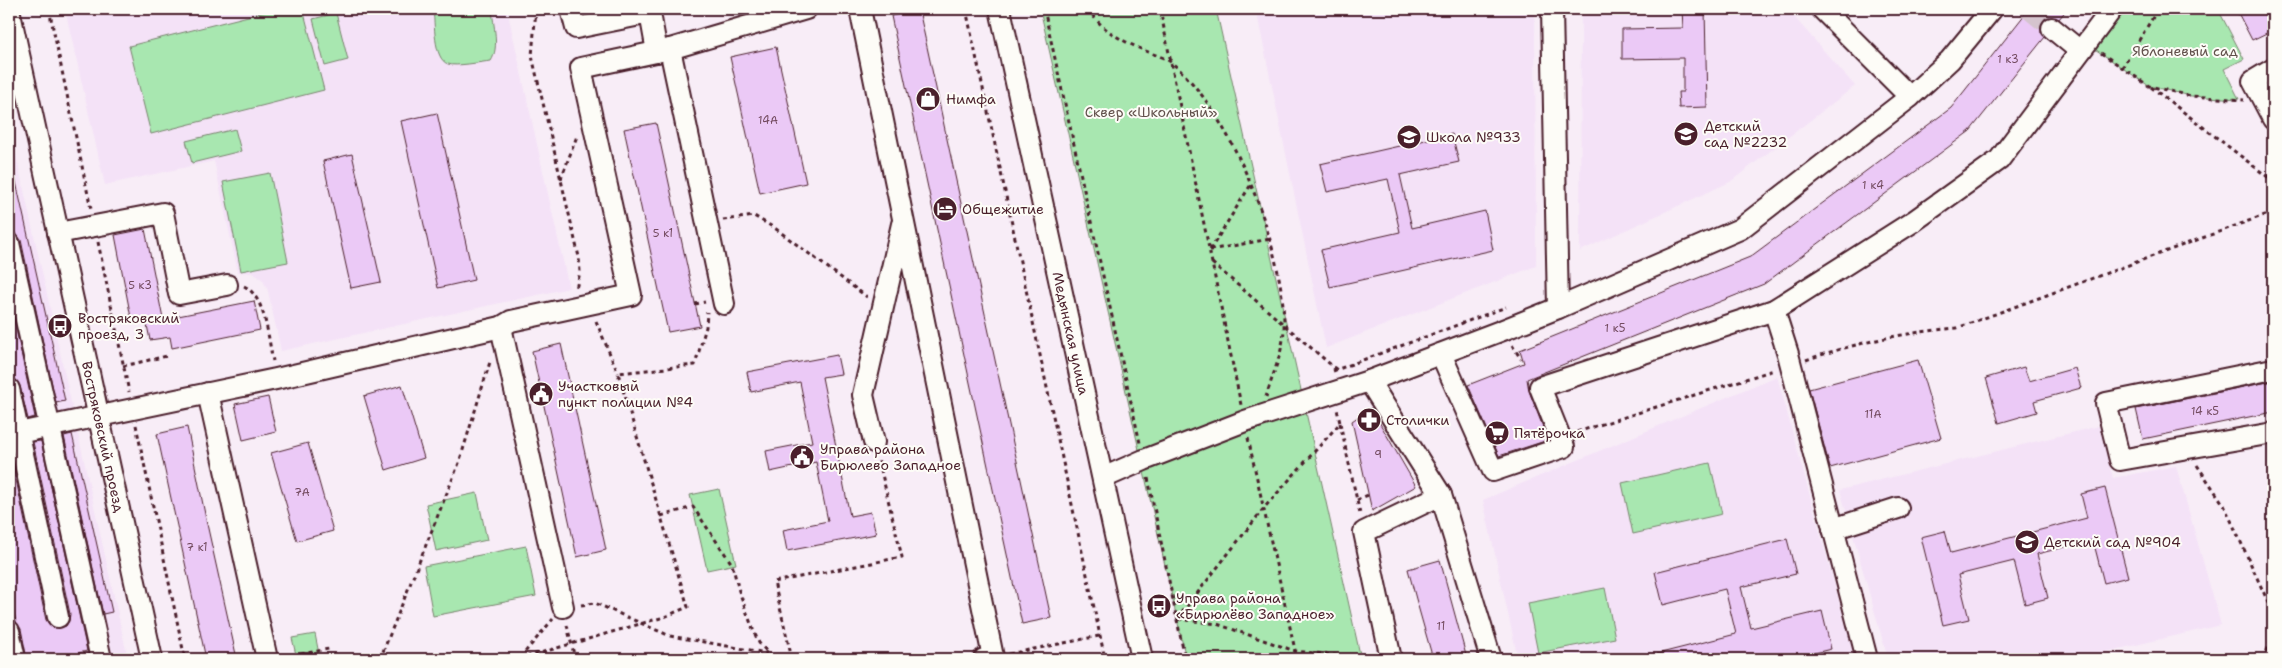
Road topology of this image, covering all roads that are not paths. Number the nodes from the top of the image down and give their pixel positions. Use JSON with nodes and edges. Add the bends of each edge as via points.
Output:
{"nodes":[{"id":1,"x":10,"y":9,"type":"edge"},
{"id":2,"x":571,"y":9,"type":"edge"},
{"id":3,"x":806,"y":9,"type":"edge"},
{"id":4,"x":860,"y":9,"type":"edge"},
{"id":5,"x":1000,"y":9,"type":"edge"},
{"id":6,"x":1552,"y":9,"type":"edge"},
{"id":7,"x":1822,"y":9,"type":"edge"},
{"id":8,"x":1992,"y":9,"type":"edge"},
{"id":9,"x":2112,"y":9,"type":"edge"},
{"id":10,"x":2052,"y":28,"type":"tunnel mouth"},
{"id":11,"x":2083,"y":47,"type":"junction"},
{"id":12,"x":663,"y":50,"type":"junction"},
{"id":13,"x":2273,"y":69,"type":"edge"},
{"id":14,"x":1910,"y":97,"type":"junction"},
{"id":15,"x":2273,"y":119,"type":"edge"},
{"id":16,"x":904,"y":217,"type":"junction"},
{"id":17,"x":58,"y":233,"type":"junction"},
{"id":18,"x":9,"y":243,"type":"edge"},
{"id":19,"x":227,"y":285,"type":"road end"},
{"id":20,"x":724,"y":304,"type":"dead end"},
{"id":21,"x":1558,"y":308,"type":"junction"},
{"id":22,"x":1774,"y":310,"type":"junction"},
{"id":23,"x":501,"y":328,"type":"junction"},
{"id":24,"x":1442,"y":354,"type":"junction"},
{"id":25,"x":2273,"y":369,"type":"edge"},
{"id":26,"x":1369,"y":381,"type":"junction"},
{"id":27,"x":9,"y":389,"type":"edge"},
{"id":28,"x":208,"y":393,"type":"junction"},
{"id":29,"x":98,"y":416,"type":"junction"},
{"id":30,"x":49,"y":426,"type":"junction"},
{"id":31,"x":2273,"y":433,"type":"edge"},
{"id":32,"x":14,"y":434,"type":"edge"},
{"id":33,"x":874,"y":442,"type":"road end"},
{"id":34,"x":1103,"y":478,"type":"junction"},
{"id":35,"x":1441,"y":495,"type":"junction"},
{"id":36,"x":1898,"y":508,"type":"dead end"},
{"id":37,"x":1833,"y":529,"type":"junction"},
{"id":38,"x":563,"y":607,"type":"road end"},
{"id":39,"x":58,"y":617,"type":"dead end"},
{"id":40,"x":9,"y":631,"type":"edge"},
{"id":41,"x":275,"y":658,"type":"edge"},
{"id":42,"x":15,"y":659,"type":"edge"},
{"id":43,"x":98,"y":659,"type":"edge"},
{"id":44,"x":152,"y":659,"type":"edge"},
{"id":45,"x":984,"y":659,"type":"edge"},
{"id":46,"x":1142,"y":659,"type":"edge"},
{"id":47,"x":1390,"y":659,"type":"edge"},
{"id":48,"x":1491,"y":659,"type":"edge"},
{"id":49,"x":1867,"y":659,"type":"edge"}],
"edges":[{"from":1,"to":17,"type":"street","name":"Востряковский проезд"},
{"from":2,"to":12,"type":"street","via":[[576,28],[650,13]]},
{"from":3,"to":12,"type":"street"},
{"from":4,"to":16,"type":"street"},
{"from":5,"to":34,"type":"street","name":"Медынская улица"},
{"from":6,"to":21,"type":"street"},
{"from":7,"to":14,"type":"street"},
{"from":8,"to":14,"type":"street","via":[[1950,60]]},
{"from":9,"to":11,"type":"street"},
{"from":10,"to":11,"type":"street"},
{"from":11,"to":22,"type":"street","via":[[1999,160],[1914,221]]},
{"from":12,"to":20,"type":"street"},
{"from":12,"to":23,"type":"street","via":[[581,68],[631,295],[580,299],[511,321]]},
{"from":13,"to":15,"type":"street","via":[[2253,81]]},
{"from":14,"to":21,"type":"street","via":[[1740,229]]},
{"from":16,"to":33,"type":"street","via":[[862,395]]},
{"from":16,"to":45,"type":"street","via":[[993,657]]},
{"from":17,"to":19,"type":"street","via":[[163,212],[179,294]]},
{"from":17,"to":29,"type":"street","name":"Востряковский проезд"},
{"from":18,"to":30,"type":"street"},
{"from":21,"to":24,"type":"street"},
{"from":22,"to":24,"type":"street","via":[[1540,387],[1564,447],[1493,471]]},
{"from":22,"to":37,"type":"street"},
{"from":23,"to":28,"type":"street"},
{"from":23,"to":38,"type":"street"},
{"from":24,"to":26,"type":"street"},
{"from":25,"to":31,"type":"street","via":[[2106,403],[2120,460]]},
{"from":26,"to":34,"type":"street","via":[[1244,421]]},
{"from":26,"to":35,"type":"street"},
{"from":27,"to":32,"type":"street"},
{"from":28,"to":29,"type":"street"},
{"from":28,"to":41,"type":"street"},
{"from":29,"to":30,"type":"street"},
{"from":29,"to":44,"type":"street","name":"Востряковский проезд"},
{"from":30,"to":32,"type":"street"},
{"from":30,"to":43,"type":"street"},
{"from":32,"to":39,"type":"street"},
{"from":34,"to":46,"type":"street","name":"Медынская улица"},
{"from":35,"to":47,"type":"street","via":[[1364,532]]},
{"from":35,"to":48,"type":"street"},
{"from":36,"to":37,"type":"street"},
{"from":37,"to":49,"type":"street"},
{"from":40,"to":42,"type":"street"}]}
